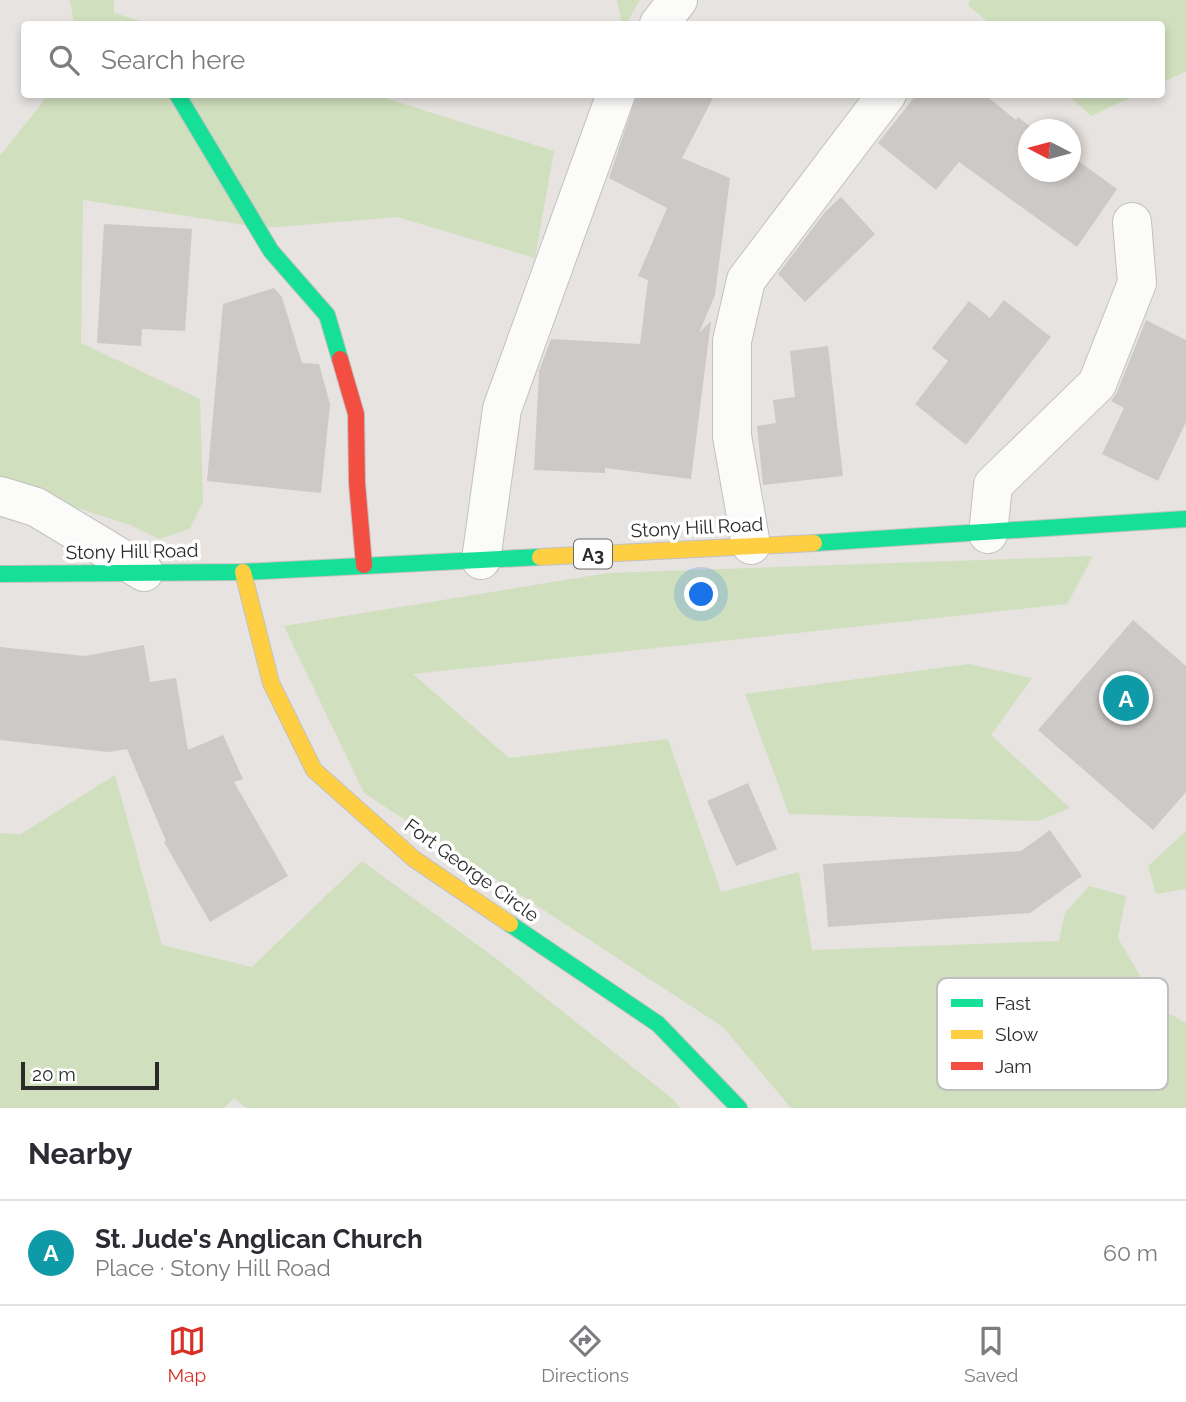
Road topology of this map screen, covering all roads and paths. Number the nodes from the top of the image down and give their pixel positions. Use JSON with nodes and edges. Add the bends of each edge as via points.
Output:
{"nodes":[{"id":1,"x":678,"y":0,"type":"edge"},
{"id":2,"x":661,"y":21,"type":"edge"},
{"id":3,"x":179,"y":98,"type":"edge"},
{"id":4,"x":615,"y":98,"type":"edge"},
{"id":5,"x":884,"y":98,"type":"edge"},
{"id":6,"x":1132,"y":222,"type":"dead end"},
{"id":7,"x":0,"y":496,"type":"edge"},
{"id":8,"x":1186,"y":519,"type":"edge"},
{"id":9,"x":988,"y":534,"type":"junction"},
{"id":10,"x":751,"y":545,"type":"junction"},
{"id":11,"x":481,"y":560,"type":"junction"},
{"id":12,"x":364,"y":565,"type":"junction"},
{"id":13,"x":144,"y":572,"type":"junction"},
{"id":14,"x":243,"y":572,"type":"junction"},
{"id":15,"x":0,"y":574,"type":"edge"},
{"id":16,"x":739,"y":1108,"type":"edge"}],
"edges":[{"from":1,"to":2,"type":"street"},
{"from":3,"to":12,"type":"street","via":[[271,251],[327,315],[356,414]]},
{"from":4,"to":11,"type":"street","via":[[502,409]]},
{"from":5,"to":10,"type":"street","via":[[746,280],[732,341],[732,436]]},
{"from":6,"to":9,"type":"street","via":[[1137,283],[1097,384],[993,485]]},
{"from":7,"to":13,"type":"street","via":[[36,507]]},
{"from":8,"to":9,"type":"street","name":"Stony Hill Road","number":"A3"},
{"from":9,"to":10,"type":"street","name":"Stony Hill Road","number":"A3"},
{"from":10,"to":11,"type":"street","name":"Stony Hill Road","number":"A3"},
{"from":11,"to":12,"type":"street","name":"Stony Hill Road","number":"A3"},
{"from":12,"to":14,"type":"street","name":"Stony Hill Road","number":"A3"},
{"from":13,"to":14,"type":"street","name":"Stony Hill Road","number":"A3"},
{"from":13,"to":15,"type":"street","name":"Stony Hill Road","number":"A3"},
{"from":14,"to":16,"type":"street","name":"Fort George Circle","via":[[271,683],[314,770],[414,859],[658,1024]]}]}
